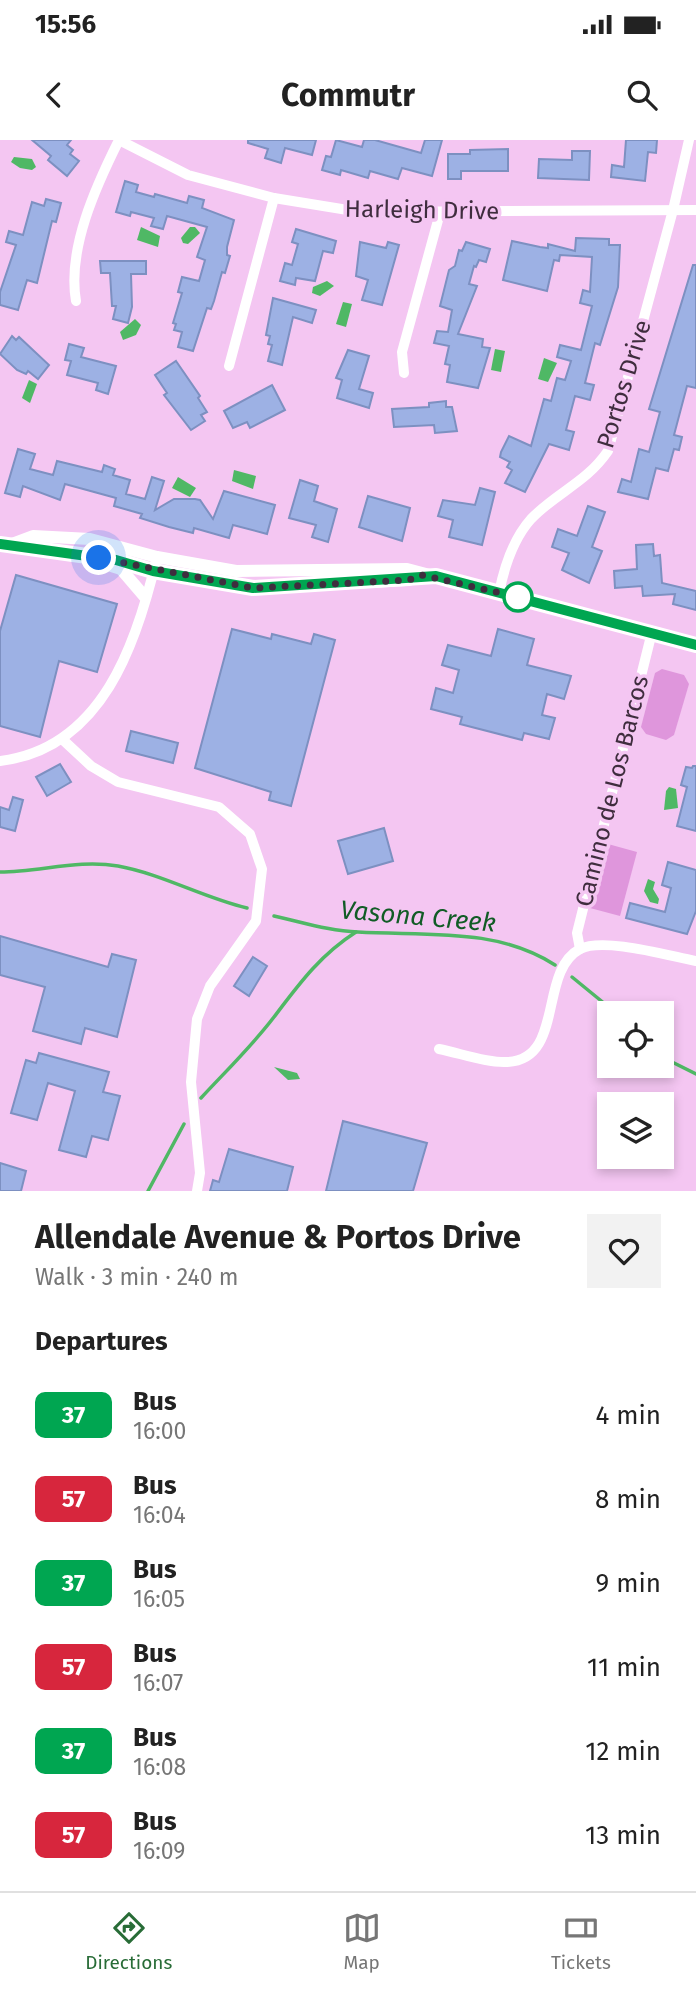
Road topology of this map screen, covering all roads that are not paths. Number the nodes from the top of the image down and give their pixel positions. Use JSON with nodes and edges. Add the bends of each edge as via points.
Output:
{"nodes":[{"id":1,"x":119,"y":140,"type":"edge"},
{"id":2,"x":689,"y":140,"type":"edge"},
{"id":3,"x":274,"y":198,"type":"junction"},
{"id":4,"x":673,"y":210,"type":"junction"},
{"id":5,"x":696,"y":210,"type":"edge"},
{"id":6,"x":439,"y":213,"type":"junction"},
{"id":7,"x":76,"y":301,"type":"dead end"},
{"id":8,"x":229,"y":366,"type":"dead end"},
{"id":9,"x":404,"y":373,"type":"dead end"},
{"id":10,"x":4,"y":545,"type":"edge"},
{"id":11,"x":81,"y":556,"type":"junction"},
{"id":12,"x":157,"y":557,"type":"junction"},
{"id":13,"x":153,"y":571,"type":"junction"},
{"id":14,"x":422,"y":575,"type":"junction"},
{"id":15,"x":499,"y":593,"type":"junction"},
{"id":16,"x":145,"y":597,"type":"junction"},
{"id":17,"x":652,"y":632,"type":"junction"},
{"id":18,"x":696,"y":645,"type":"edge"},
{"id":19,"x":62,"y":738,"type":"junction"},
{"id":20,"x":0,"y":761,"type":"edge"},
{"id":21,"x":580,"y":950,"type":"junction"},
{"id":22,"x":696,"y":961,"type":"edge"},
{"id":23,"x":439,"y":1049,"type":"dead end"},
{"id":24,"x":197,"y":1191,"type":"edge"}],
"edges":[{"from":1,"to":3,"type":"street","name":"Harleigh Drive","via":[[188,175]]},
{"from":1,"to":7,"type":"street","via":[[94,189],[72,278]]},
{"from":2,"to":4,"type":"street","name":"Portos Drive"},
{"from":3,"to":6,"type":"street","name":"Harleigh Drive","via":[[359,212]]},
{"from":3,"to":8,"type":"street"},
{"from":4,"to":5,"type":"street","name":"Harleigh Drive"},
{"from":4,"to":6,"type":"street","name":"Harleigh Drive"},
{"from":4,"to":15,"type":"street","name":"Portos Drive","via":[[607,451],[593,472],[531,520],[517,539]]},
{"from":6,"to":9,"type":"street","via":[[402,352]]},
{"from":10,"to":11,"type":"street"},
{"from":10,"to":12,"type":"street","via":[[33,536],[90,539]]},
{"from":11,"to":13,"type":"street"},
{"from":11,"to":16,"type":"street","via":[[121,569]]},
{"from":12,"to":13,"type":"street"},
{"from":12,"to":14,"type":"street","via":[[236,571],[395,568]]},
{"from":13,"to":14,"type":"street","via":[[253,588],[409,580]]},
{"from":13,"to":16,"type":"street"},
{"from":14,"to":15,"type":"street"},
{"from":15,"to":17,"type":"street"},
{"from":16,"to":19,"type":"street","via":[[115,681],[96,708]]},
{"from":17,"to":18,"type":"street"},
{"from":17,"to":21,"type":"street","name":"Camino de Los Barcos","via":[[576,933]]},
{"from":19,"to":20,"type":"street"},
{"from":19,"to":24,"type":"street","via":[[91,766],[118,782],[219,807],[250,834],[262,869],[256,922],[210,986],[197,1019],[191,1082],[200,1173]]},
{"from":21,"to":22,"type":"street","name":"Camino de Los Barcos","via":[[597,945]]},
{"from":21,"to":23,"type":"street","via":[[563,964],[542,1040],[527,1057],[507,1062]]}]}
